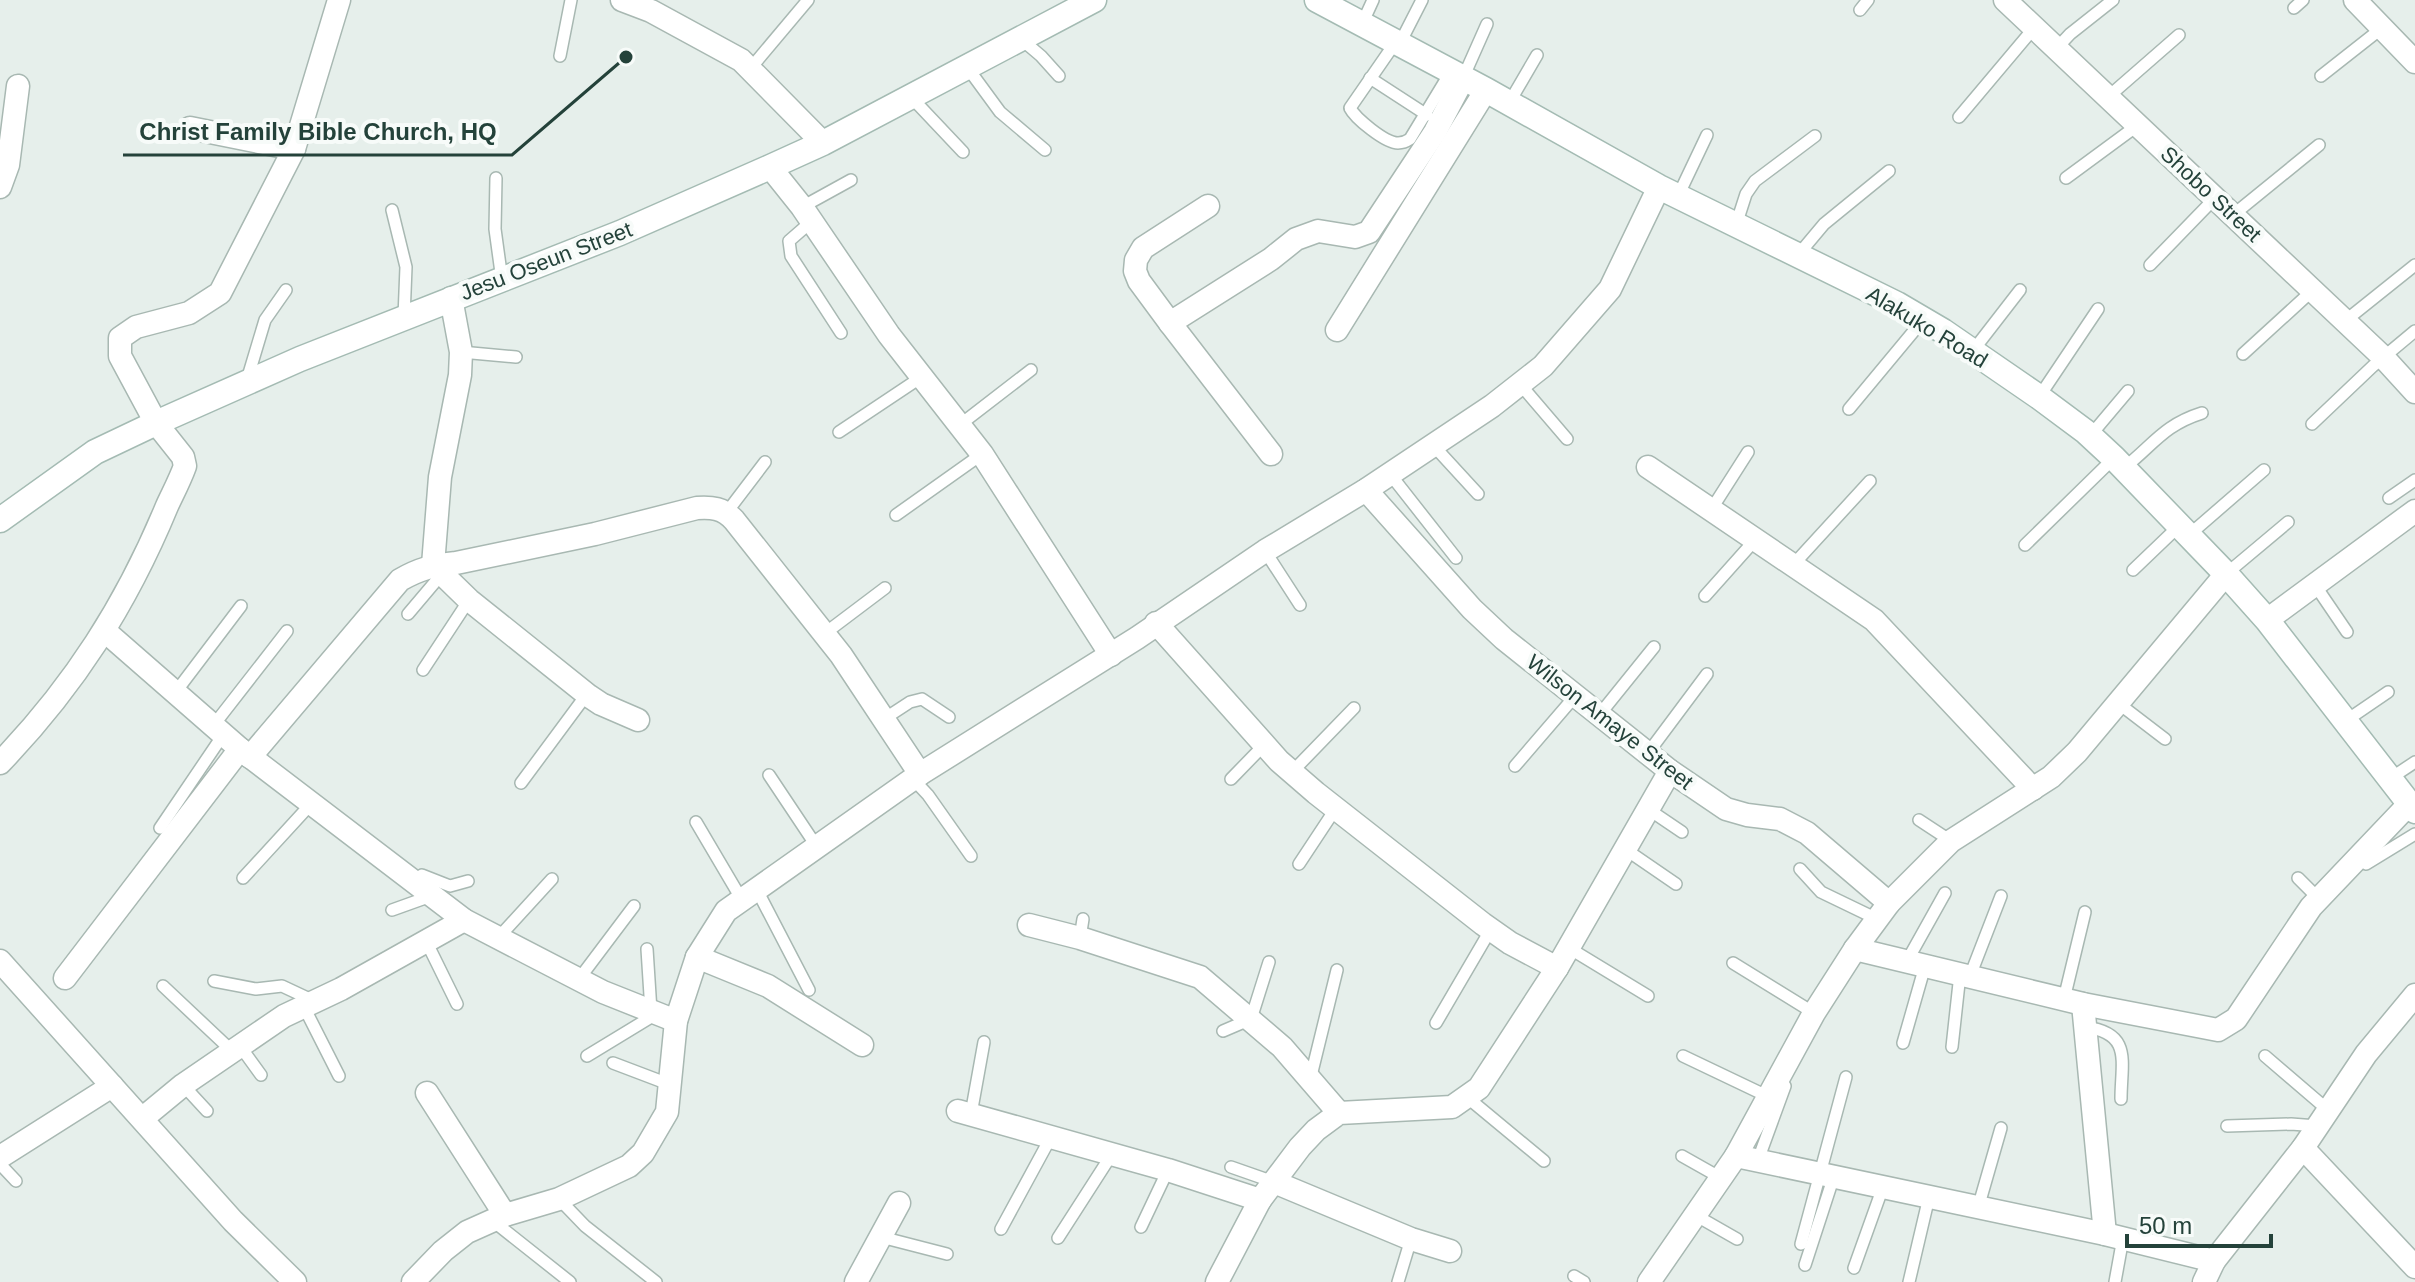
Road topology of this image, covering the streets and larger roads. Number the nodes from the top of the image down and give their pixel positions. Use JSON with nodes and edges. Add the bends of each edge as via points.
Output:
{"nodes":[{"id":1,"x":339,"y":0,"type":"edge"},
{"id":2,"x":1094,"y":0,"type":"edge"},
{"id":3,"x":1317,"y":0,"type":"edge"},
{"id":4,"x":2005,"y":0,"type":"edge"},
{"id":5,"x":2355,"y":0,"type":"edge"},
{"id":6,"x":628,"y":1,"type":"edge"},
{"id":7,"x":2415,"y":62,"type":"edge"},
{"id":8,"x":1457,"y":76,"type":"junction"},
{"id":9,"x":18,"y":86,"type":"dead end"},
{"id":10,"x":1486,"y":90,"type":"junction"},
{"id":11,"x":190,"y":128,"type":"dead end"},
{"id":12,"x":823,"y":143,"type":"junction"},
{"id":13,"x":294,"y":149,"type":"junction"},
{"id":14,"x":770,"y":167,"type":"junction"},
{"id":15,"x":0,"y":187,"type":"edge"},
{"id":16,"x":1668,"y":192,"type":"junction"},
{"id":17,"x":1208,"y":206,"type":"dead end"},
{"id":18,"x":451,"y":298,"type":"junction"},
{"id":19,"x":1170,"y":323,"type":"junction"},
{"id":20,"x":1337,"y":330,"type":"dead end"},
{"id":21,"x":2415,"y":392,"type":"edge"},
{"id":22,"x":156,"y":423,"type":"junction"},
{"id":23,"x":1271,"y":454,"type":"dead end"},
{"id":24,"x":1648,"y":467,"type":"dead end"},
{"id":25,"x":1366,"y":490,"type":"junction"},
{"id":26,"x":2415,"y":511,"type":"edge"},
{"id":27,"x":0,"y":520,"type":"edge"},
{"id":28,"x":437,"y":570,"type":"junction"},
{"id":29,"x":2226,"y":574,"type":"junction"},
{"id":30,"x":2267,"y":620,"type":"junction"},
{"id":31,"x":1156,"y":623,"type":"junction"},
{"id":32,"x":106,"y":632,"type":"junction"},
{"id":33,"x":1111,"y":655,"type":"junction"},
{"id":34,"x":638,"y":720,"type":"dead end"},
{"id":35,"x":231,"y":742,"type":"junction"},
{"id":36,"x":0,"y":763,"type":"edge"},
{"id":37,"x":1670,"y":771,"type":"junction"},
{"id":38,"x":917,"y":777,"type":"junction"},
{"id":39,"x":2033,"y":789,"type":"junction"},
{"id":40,"x":2412,"y":807,"type":"edge"},
{"id":41,"x":1883,"y":911,"type":"junction"},
{"id":42,"x":464,"y":920,"type":"junction"},
{"id":43,"x":1029,"y":925,"type":"dead end"},
{"id":44,"x":1855,"y":949,"type":"junction"},
{"id":45,"x":697,"y":957,"type":"junction"},
{"id":46,"x":0,"y":961,"type":"edge"},
{"id":47,"x":1557,"y":968,"type":"junction"},
{"id":48,"x":65,"y":978,"type":"dead end"},
{"id":49,"x":2415,"y":995,"type":"edge"},
{"id":50,"x":2074,"y":1001,"type":"junction"},
{"id":51,"x":661,"y":1015,"type":"junction"},
{"id":52,"x":862,"y":1045,"type":"dead end"},
{"id":53,"x":112,"y":1086,"type":"junction"},
{"id":54,"x":427,"y":1093,"type":"dead end"},
{"id":55,"x":965,"y":1112,"type":"road end"},
{"id":56,"x":1339,"y":1113,"type":"junction"},
{"id":57,"x":143,"y":1118,"type":"junction"},
{"id":58,"x":2303,"y":1148,"type":"junction"},
{"id":59,"x":0,"y":1157,"type":"edge"},
{"id":60,"x":1747,"y":1158,"type":"junction"},
{"id":61,"x":1267,"y":1191,"type":"junction"},
{"id":62,"x":899,"y":1203,"type":"dead end"},
{"id":63,"x":499,"y":1218,"type":"junction"},
{"id":64,"x":2114,"y":1236,"type":"junction"},
{"id":65,"x":1450,"y":1251,"type":"dead end"},
{"id":66,"x":2214,"y":1261,"type":"junction"},
{"id":67,"x":2415,"y":1267,"type":"edge"},
{"id":68,"x":295,"y":1282,"type":"edge"},
{"id":69,"x":413,"y":1282,"type":"edge"},
{"id":70,"x":856,"y":1282,"type":"edge"},
{"id":71,"x":1217,"y":1282,"type":"edge"},
{"id":72,"x":1649,"y":1282,"type":"edge"},
{"id":73,"x":2204,"y":1282,"type":"edge"}],
"edges":[{"from":1,"to":13,"type":"street"},
{"from":2,"to":12,"type":"main road","name":"Jesu Oseun Street"},
{"from":3,"to":8,"type":"main road","name":"Alakuko Road"},
{"from":4,"to":21,"type":"street","name":"Shobo Street"},
{"from":5,"to":7,"type":"street"},
{"from":6,"to":12,"type":"street","via":[[741,60]]},
{"from":8,"to":10,"type":"main road","name":"Alakuko Road"},
{"from":8,"to":19,"type":"street","via":[[1435,132],[1369,232],[1355,237],[1318,231],[1296,239]]},
{"from":9,"to":15,"type":"street","via":[[8,165]]},
{"from":10,"to":16,"type":"main road","name":"Alakuko Road"},
{"from":10,"to":20,"type":"street"},
{"from":11,"to":13,"type":"street"},
{"from":12,"to":14,"type":"main road","name":"Jesu Oseun Street"},
{"from":13,"to":22,"type":"street","via":[[220,293],[189,313],[136,327],[120,338],[120,356]]},
{"from":14,"to":18,"type":"main road","name":"Jesu Oseun Street"},
{"from":14,"to":33,"type":"street","via":[[889,335],[982,454]]},
{"from":16,"to":25,"type":"street","via":[[1610,289],[1543,366]]},
{"from":16,"to":29,"type":"main road","name":"Alakuko Road","via":[[1923,319],[2039,397],[2119,463]]},
{"from":17,"to":19,"type":"street","via":[[1143,248],[1136,260],[1139,281]]},
{"from":18,"to":22,"type":"main road","name":"Jesu Oseun Street"},
{"from":18,"to":28,"type":"street","via":[[460,375],[440,477]]},
{"from":19,"to":23,"type":"street"},
{"from":22,"to":27,"type":"main road","name":"Jesu Oseun Street","via":[[95,452]]},
{"from":22,"to":32,"type":"street","via":[[185,466]]},
{"from":24,"to":39,"type":"street","via":[[1874,620]]},
{"from":25,"to":31,"type":"street"},
{"from":25,"to":37,"type":"street","name":"Wilson Amaye Street","via":[[1504,639]]},
{"from":26,"to":30,"type":"street"},
{"from":28,"to":34,"type":"street","via":[[589,696]]},
{"from":28,"to":35,"type":"street","via":[[400,580]]},
{"from":28,"to":38,"type":"street","via":[[697,508],[727,512],[824,634]]},
{"from":29,"to":30,"type":"main road","name":"Alakuko Road"},
{"from":29,"to":39,"type":"street","via":[[2077,752]]},
{"from":30,"to":40,"type":"main road","name":"Alakuko Road"},
{"from":31,"to":33,"type":"street"},
{"from":31,"to":47,"type":"street","via":[[1292,772],[1491,929]]},
{"from":32,"to":35,"type":"street"},
{"from":32,"to":36,"type":"street","via":[[36,725]]},
{"from":33,"to":38,"type":"street"},
{"from":35,"to":42,"type":"street"},
{"from":35,"to":48,"type":"street"},
{"from":37,"to":41,"type":"street","name":"Wilson Amaye Street","via":[[1726,809],[1780,819],[1807,833]]},
{"from":37,"to":47,"type":"street"},
{"from":38,"to":45,"type":"street","via":[[726,911]]},
{"from":39,"to":41,"type":"street","via":[[1951,841]]},
{"from":40,"to":50,"type":"street","via":[[2319,899],[2236,1019],[2224,1028],[2211,1031]]},
{"from":41,"to":44,"type":"street"},
{"from":42,"to":51,"type":"street"},
{"from":42,"to":57,"type":"street","via":[[284,1016]]},
{"from":43,"to":56,"type":"street","via":[[1082,928],[1200,977],[1282,1047]]},
{"from":44,"to":50,"type":"street"},
{"from":44,"to":60,"type":"street","via":[[1769,1097]]},
{"from":45,"to":51,"type":"street"},
{"from":45,"to":52,"type":"street","via":[[768,986]]},
{"from":46,"to":53,"type":"street"},
{"from":47,"to":56,"type":"street","via":[[1496,1066],[1468,1098],[1452,1107]]},
{"from":49,"to":58,"type":"street","via":[[2366,1054]]},
{"from":50,"to":64,"type":"street","via":[[2085,1027]]},
{"from":51,"to":63,"type":"street","via":[[671,1086],[667,1112],[643,1153],[629,1166],[559,1199]]},
{"from":53,"to":57,"type":"street"},
{"from":53,"to":59,"type":"street"},
{"from":54,"to":63,"type":"street"},
{"from":55,"to":61,"type":"street","via":[[1168,1170]]},
{"from":56,"to":61,"type":"street","via":[[1316,1130]]},
{"from":57,"to":68,"type":"street","via":[[233,1221]]},
{"from":58,"to":66,"type":"street"},
{"from":58,"to":67,"type":"street"},
{"from":60,"to":64,"type":"street"},
{"from":60,"to":72,"type":"street","via":[[1721,1178]]},
{"from":61,"to":65,"type":"street"},
{"from":61,"to":71,"type":"street"},
{"from":62,"to":70,"type":"street"},
{"from":63,"to":69,"type":"street","via":[[467,1232]]},
{"from":64,"to":66,"type":"street"},
{"from":66,"to":73,"type":"street"}]}
